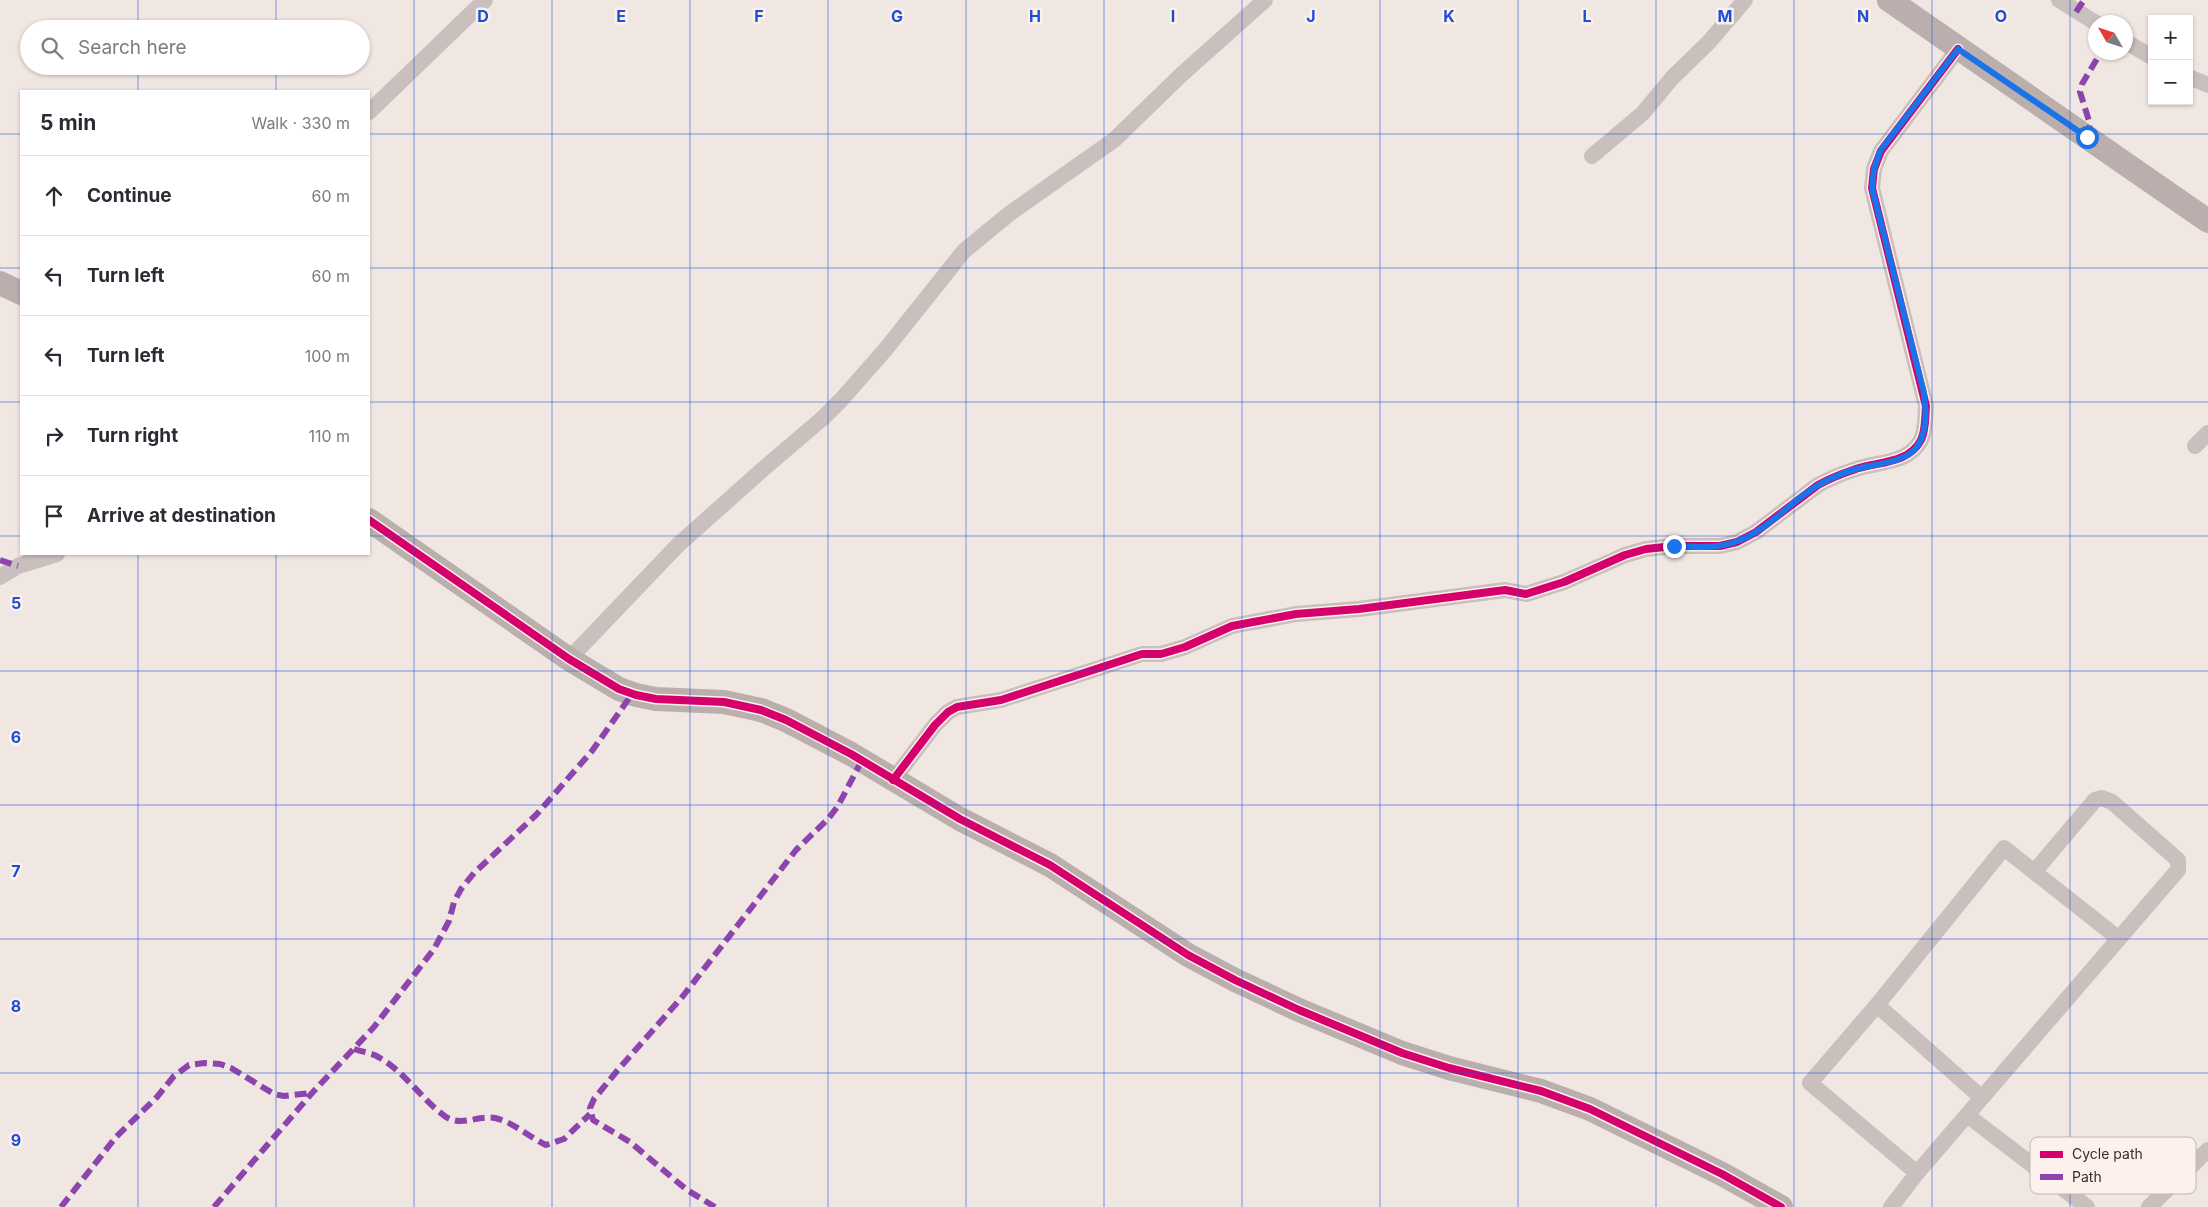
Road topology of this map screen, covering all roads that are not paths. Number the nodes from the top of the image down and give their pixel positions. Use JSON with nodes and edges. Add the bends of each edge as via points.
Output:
{"nodes":[{"id":1,"x":485,"y":0,"type":"edge"},
{"id":2,"x":1265,"y":0,"type":"edge"},
{"id":3,"x":1745,"y":0,"type":"edge"},
{"id":4,"x":1889,"y":0,"type":"edge"},
{"id":5,"x":2059,"y":0,"type":"edge"},
{"id":6,"x":2088,"y":18,"type":"edge"},
{"id":7,"x":2133,"y":46,"type":"edge"},
{"id":8,"x":1958,"y":49,"type":"junction"},
{"id":9,"x":2148,"y":55,"type":"edge"},
{"id":10,"x":2193,"y":79,"type":"edge"},
{"id":11,"x":2208,"y":85,"type":"edge"},
{"id":12,"x":370,"y":111,"type":"edge"},
{"id":13,"x":1592,"y":156,"type":"dead end"},
{"id":14,"x":2208,"y":221,"type":"edge"},
{"id":15,"x":0,"y":283,"type":"edge"},
{"id":16,"x":20,"y":293,"type":"edge"},
{"id":17,"x":2208,"y":433,"type":"edge"},
{"id":18,"x":2195,"y":446,"type":"dead end"},
{"id":19,"x":370,"y":521,"type":"edge"},
{"id":20,"x":53,"y":555,"type":"edge"},
{"id":21,"x":0,"y":577,"type":"edge"},
{"id":22,"x":569,"y":659,"type":"junction"},
{"id":23,"x":894,"y":780,"type":"junction"},
{"id":24,"x":2034,"y":872,"type":"junction"},
{"id":25,"x":2118,"y":938,"type":"junction"},
{"id":26,"x":1877,"y":1005,"type":"junction"},
{"id":27,"x":1982,"y":1098,"type":"junction"},
{"id":28,"x":1967,"y":1115,"type":"junction"},
{"id":29,"x":2208,"y":1150,"type":"edge"},
{"id":30,"x":2196,"y":1162,"type":"edge"},
{"id":31,"x":2030,"y":1163,"type":"edge"},
{"id":32,"x":1917,"y":1173,"type":"junction"},
{"id":33,"x":2070,"y":1194,"type":"edge"},
{"id":34,"x":2163,"y":1194,"type":"edge"},
{"id":35,"x":1781,"y":1207,"type":"edge"},
{"id":36,"x":1891,"y":1207,"type":"edge"},
{"id":37,"x":2087,"y":1207,"type":"edge"},
{"id":38,"x":2150,"y":1207,"type":"edge"}],
"edges":[{"from":1,"to":12,"type":"street"},
{"from":2,"to":22,"type":"street","via":[[1114,140],[1009,214],[964,251],[885,350],[835,406],[678,545]]},
{"from":3,"to":13,"type":"street","via":[[1643,113]]},
{"from":4,"to":8,"type":"street"},
{"from":5,"to":6,"type":"street"},
{"from":7,"to":9,"type":"street"},
{"from":8,"to":14,"type":"street"},
{"from":8,"to":23,"type":"street","via":[[1880,151],[1872,180],[1926,406],[1922,438],[1905,457],[1854,469],[1829,479],[1756,532],[1729,544],[1646,549],[1526,594],[1505,590],[1296,614],[1232,626],[1185,647],[1161,654],[1142,654],[1001,700],[957,707],[935,725]]},
{"from":10,"to":11,"type":"street"},
{"from":15,"to":16,"type":"street"},
{"from":17,"to":18,"type":"street"},
{"from":19,"to":22,"type":"street"},
{"from":20,"to":21,"type":"street","via":[[18,566]]},
{"from":22,"to":23,"type":"street","via":[[636,695],[724,702],[774,714]]},
{"from":23,"to":35,"type":"street","via":[[978,829],[1044,862],[1188,955],[1266,995],[1428,1062],[1541,1091],[1590,1109]]},
{"from":24,"to":25,"type":"street"},
{"from":24,"to":25,"type":"street","via":[[2095,800],[2102,798],[2112,802],[2178,860],[2178,870]]},
{"from":24,"to":26,"type":"street","via":[[2004,848]]},
{"from":25,"to":27,"type":"street"},
{"from":26,"to":27,"type":"street"},
{"from":26,"to":32,"type":"street","via":[[1810,1083]]},
{"from":27,"to":28,"type":"street"},
{"from":28,"to":31,"type":"street"},
{"from":28,"to":32,"type":"street"},
{"from":29,"to":30,"type":"street"},
{"from":32,"to":36,"type":"street"},
{"from":33,"to":37,"type":"street"},
{"from":34,"to":38,"type":"street"}]}
